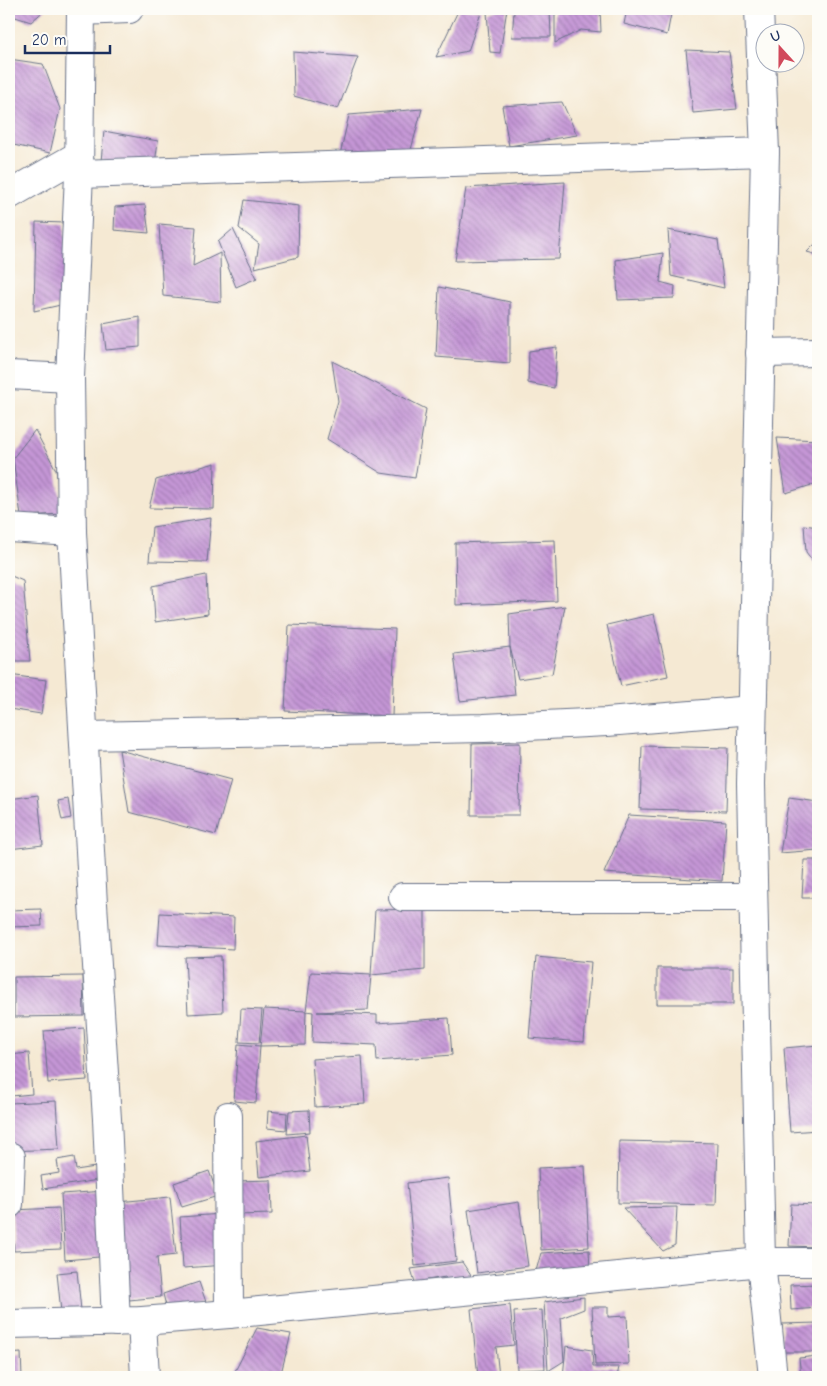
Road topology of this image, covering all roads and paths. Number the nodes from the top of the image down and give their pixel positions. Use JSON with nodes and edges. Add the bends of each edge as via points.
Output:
{"nodes":[{"id":1,"x":129,"y":9,"type":"edge"},
{"id":2,"x":759,"y":9,"type":"edge"},
{"id":3,"x":81,"y":10,"type":"edge"},
{"id":4,"x":765,"y":152,"type":"junction"},
{"id":5,"x":79,"y":164,"type":"junction"},
{"id":6,"x":9,"y":196,"type":"edge"},
{"id":7,"x":818,"y":352,"type":"edge"},
{"id":8,"x":760,"y":353,"type":"junction"},
{"id":9,"x":9,"y":375,"type":"edge"},
{"id":10,"x":70,"y":378,"type":"junction"},
{"id":11,"x":9,"y":528,"type":"edge"},
{"id":12,"x":72,"y":532,"type":"junction"},
{"id":13,"x":752,"y":710,"type":"junction"},
{"id":14,"x":84,"y":736,"type":"junction"},
{"id":15,"x":403,"y":897,"type":"dead end"},
{"id":16,"x":753,"y":897,"type":"junction"},
{"id":17,"x":228,"y":1116,"type":"dead end"},
{"id":18,"x":11,"y":1157,"type":"dead end"},
{"id":19,"x":9,"y":1204,"type":"edge"},
{"id":20,"x":760,"y":1262,"type":"junction"},
{"id":21,"x":818,"y":1262,"type":"edge"},
{"id":22,"x":229,"y":1314,"type":"junction"},
{"id":23,"x":129,"y":1322,"type":"junction"},
{"id":24,"x":9,"y":1324,"type":"edge"},
{"id":25,"x":145,"y":1377,"type":"edge"},
{"id":26,"x":773,"y":1377,"type":"edge"}],
"edges":[{"from":1,"to":3,"type":"street"},
{"from":2,"to":4,"type":"street"},
{"from":3,"to":5,"type":"street"},
{"from":4,"to":5,"type":"street"},
{"from":4,"to":8,"type":"street"},
{"from":5,"to":6,"type":"street"},
{"from":5,"to":10,"type":"street"},
{"from":7,"to":8,"type":"street"},
{"from":8,"to":13,"type":"street"},
{"from":9,"to":10,"type":"street"},
{"from":10,"to":12,"type":"street"},
{"from":11,"to":12,"type":"street"},
{"from":12,"to":14,"type":"street"},
{"from":13,"to":14,"type":"street","via":[[484,728]]},
{"from":13,"to":16,"type":"street"},
{"from":14,"to":23,"type":"street","via":[[107,1119]]},
{"from":15,"to":16,"type":"street"},
{"from":16,"to":20,"type":"street"},
{"from":17,"to":22,"type":"street"},
{"from":18,"to":19,"type":"street"},
{"from":20,"to":21,"type":"street"},
{"from":20,"to":22,"type":"street"},
{"from":20,"to":26,"type":"street"},
{"from":22,"to":23,"type":"street"},
{"from":23,"to":24,"type":"street"},
{"from":23,"to":25,"type":"street"}]}
